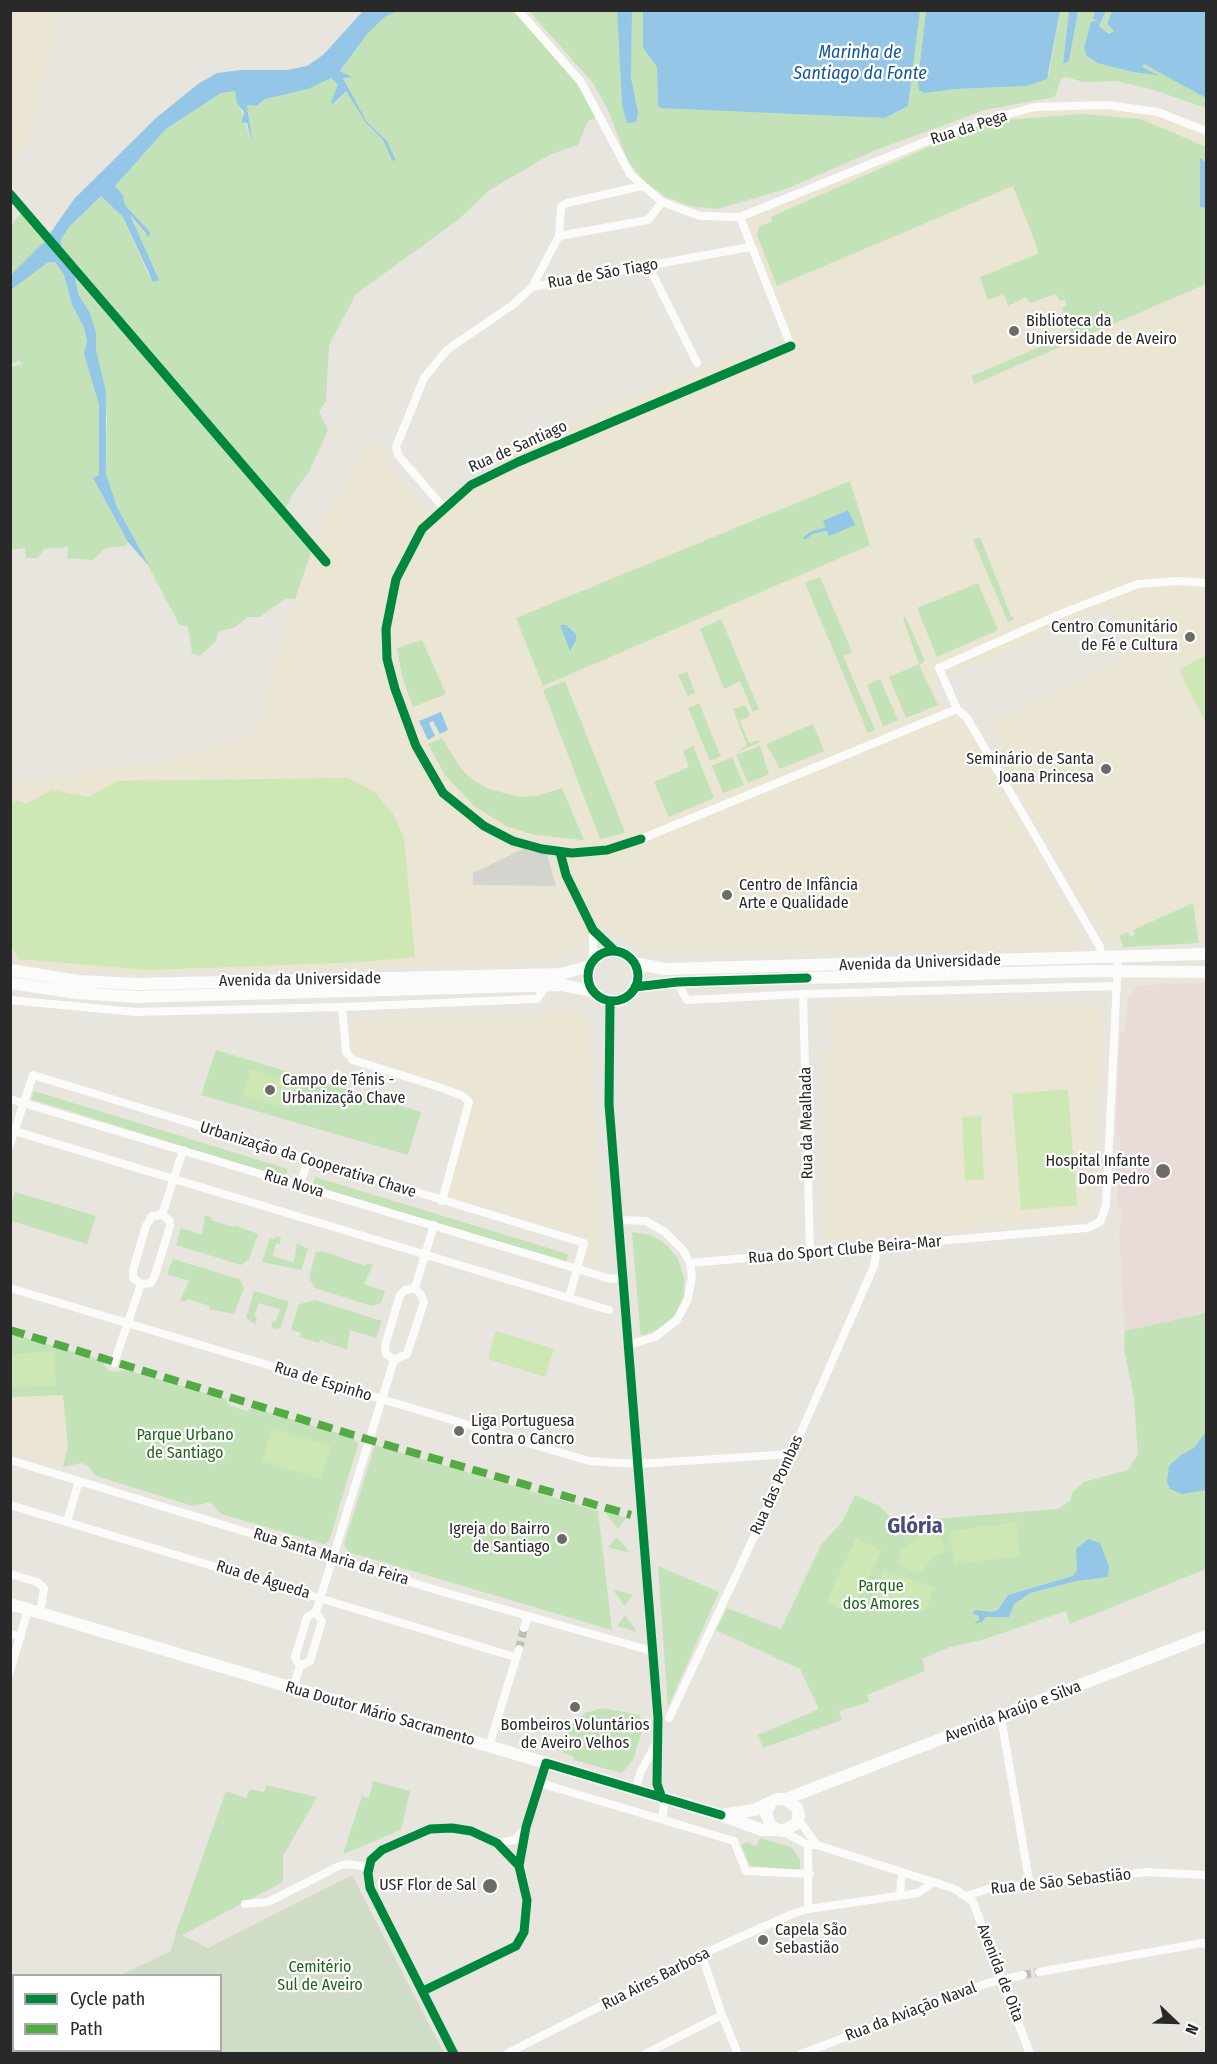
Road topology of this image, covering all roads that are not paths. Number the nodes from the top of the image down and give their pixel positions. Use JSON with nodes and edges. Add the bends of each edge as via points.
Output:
{"nodes":[{"id":1,"x":518,"y":10,"type":"edge"},
{"id":2,"x":1206,"y":132,"type":"edge"},
{"id":3,"x":642,"y":186,"type":"junction"},
{"id":4,"x":662,"y":202,"type":"junction"},
{"id":5,"x":740,"y":217,"type":"junction"},
{"id":6,"x":559,"y":236,"type":"junction"},
{"id":7,"x":750,"y":247,"type":"junction"},
{"id":8,"x":649,"y":267,"type":"junction"},
{"id":9,"x":532,"y":287,"type":"junction"},
{"id":10,"x":697,"y":363,"type":"dead end"},
{"id":11,"x":443,"y":507,"type":"junction"},
{"id":12,"x":1206,"y":583,"type":"edge"},
{"id":13,"x":957,"y":709,"type":"junction"},
{"id":14,"x":560,"y":852,"type":"junction"},
{"id":15,"x":593,"y":930,"type":"junction"},
{"id":16,"x":615,"y":951,"type":"junction"},
{"id":17,"x":1206,"y":954,"type":"edge"},
{"id":18,"x":1101,"y":958,"type":"junction"},
{"id":19,"x":634,"y":963,"type":"junction"},
{"id":20,"x":591,"y":964,"type":"junction"},
{"id":21,"x":1118,"y":964,"type":"junction"},
{"id":22,"x":10,"y":970,"type":"edge"},
{"id":23,"x":1206,"y":972,"type":"edge"},
{"id":24,"x":677,"y":982,"type":"junction"},
{"id":25,"x":10,"y":983,"type":"edge"},
{"id":26,"x":546,"y":986,"type":"junction"},
{"id":27,"x":1117,"y":986,"type":"junction"},
{"id":28,"x":635,"y":987,"type":"junction"},
{"id":29,"x":592,"y":991,"type":"junction"},
{"id":30,"x":802,"y":994,"type":"junction"},
{"id":31,"x":10,"y":1000,"type":"edge"},
{"id":32,"x":610,"y":1001,"type":"junction"},
{"id":33,"x":342,"y":1007,"type":"junction"},
{"id":34,"x":10,"y":1099,"type":"edge"},
{"id":35,"x":24,"y":1103,"type":"junction"},
{"id":36,"x":13,"y":1130,"type":"edge"},
{"id":37,"x":10,"y":1145,"type":"edge"},
{"id":38,"x":183,"y":1150,"type":"junction"},
{"id":39,"x":308,"y":1161,"type":"junction"},
{"id":40,"x":174,"y":1179,"type":"junction"},
{"id":41,"x":299,"y":1186,"type":"junction"},
{"id":42,"x":442,"y":1201,"type":"junction"},
{"id":43,"x":162,"y":1215,"type":"junction"},
{"id":44,"x":618,"y":1220,"type":"junction"},
{"id":45,"x":434,"y":1225,"type":"junction"},
{"id":46,"x":877,"y":1248,"type":"junction"},
{"id":47,"x":810,"y":1252,"type":"junction"},
{"id":48,"x":424,"y":1256,"type":"junction"},
{"id":49,"x":690,"y":1263,"type":"junction"},
{"id":50,"x":578,"y":1269,"type":"junction"},
{"id":51,"x":622,"y":1277,"type":"junction"},
{"id":52,"x":141,"y":1284,"type":"junction"},
{"id":53,"x":10,"y":1288,"type":"edge"},
{"id":54,"x":415,"y":1288,"type":"junction"},
{"id":55,"x":569,"y":1298,"type":"junction"},
{"id":56,"x":609,"y":1310,"type":"dead end"},
{"id":57,"x":127,"y":1324,"type":"junction"},
{"id":58,"x":628,"y":1344,"type":"junction"},
{"id":59,"x":394,"y":1360,"type":"junction"},
{"id":60,"x":114,"y":1363,"type":"dead end"},
{"id":61,"x":381,"y":1399,"type":"junction"},
{"id":62,"x":791,"y":1454,"type":"junction"},
{"id":63,"x":10,"y":1460,"type":"edge"},
{"id":64,"x":637,"y":1464,"type":"junction"},
{"id":65,"x":79,"y":1481,"type":"junction"},
{"id":66,"x":10,"y":1505,"type":"edge"},
{"id":67,"x":67,"y":1521,"type":"junction"},
{"id":68,"x":332,"y":1558,"type":"junction"},
{"id":69,"x":10,"y":1574,"type":"edge"},
{"id":70,"x":320,"y":1597,"type":"junction"},
{"id":71,"x":10,"y":1604,"type":"edge"},
{"id":72,"x":34,"y":1611,"type":"junction"},
{"id":73,"x":316,"y":1612,"type":"junction"},
{"id":74,"x":528,"y":1616,"type":"junction"},
{"id":75,"x":525,"y":1628,"type":"tunnel mouth"},
{"id":76,"x":10,"y":1634,"type":"edge"},
{"id":77,"x":1206,"y":1636,"type":"edge"},
{"id":78,"x":21,"y":1637,"type":"junction"},
{"id":79,"x":652,"y":1651,"type":"junction"},
{"id":80,"x":300,"y":1666,"type":"junction"},
{"id":81,"x":10,"y":1671,"type":"edge"},
{"id":82,"x":293,"y":1689,"type":"junction"},
{"id":83,"x":1001,"y":1717,"type":"junction"},
{"id":84,"x":669,"y":1718,"type":"dead end"},
{"id":85,"x":657,"y":1742,"type":"junction"},
{"id":86,"x":489,"y":1746,"type":"junction"},
{"id":87,"x":546,"y":1763,"type":"junction"},
{"id":88,"x":540,"y":1783,"type":"junction"},
{"id":89,"x":818,"y":1787,"type":"junction"},
{"id":90,"x":635,"y":1790,"type":"junction"},
{"id":91,"x":662,"y":1798,"type":"junction"},
{"id":92,"x":786,"y":1799,"type":"junction"},
{"id":93,"x":770,"y":1804,"type":"junction"},
{"id":94,"x":721,"y":1815,"type":"junction"},
{"id":95,"x":798,"y":1816,"type":"junction"},
{"id":96,"x":662,"y":1818,"type":"junction"},
{"id":97,"x":526,"y":1827,"type":"junction"},
{"id":98,"x":779,"y":1830,"type":"junction"},
{"id":99,"x":497,"y":1843,"type":"junction"},
{"id":100,"x":813,"y":1845,"type":"junction"},
{"id":101,"x":519,"y":1866,"type":"junction"},
{"id":102,"x":369,"y":1867,"type":"junction"},
{"id":103,"x":902,"y":1872,"type":"junction"},
{"id":104,"x":810,"y":1874,"type":"junction"},
{"id":105,"x":1206,"y":1875,"type":"edge"},
{"id":106,"x":934,"y":1882,"type":"junction"},
{"id":107,"x":1030,"y":1886,"type":"junction"},
{"id":108,"x":900,"y":1895,"type":"junction"},
{"id":109,"x":966,"y":1896,"type":"junction"},
{"id":110,"x":245,"y":1904,"type":"dead end"},
{"id":111,"x":808,"y":1908,"type":"junction"},
{"id":112,"x":1206,"y":1945,"type":"edge"},
{"id":113,"x":702,"y":1956,"type":"junction"},
{"id":114,"x":1039,"y":1972,"type":"tunnel mouth"},
{"id":115,"x":1023,"y":1975,"type":"tunnel mouth"},
{"id":116,"x":1001,"y":1978,"type":"junction"},
{"id":117,"x":423,"y":1991,"type":"junction"},
{"id":118,"x":722,"y":2015,"type":"junction"},
{"id":119,"x":454,"y":2054,"type":"edge"},
{"id":120,"x":506,"y":2054,"type":"edge"},
{"id":121,"x":645,"y":2054,"type":"edge"},
{"id":122,"x":738,"y":2054,"type":"edge"},
{"id":123,"x":801,"y":2054,"type":"edge"},
{"id":124,"x":1030,"y":2054,"type":"edge"}],
"edges":[{"from":1,"to":3,"type":"street","via":[[581,82],[623,163]]},
{"from":2,"to":5,"type":"street","name":"Rua da Pega","via":[[1158,112],[1107,105],[1035,107],[964,126]]},
{"from":3,"to":4,"type":"street"},
{"from":3,"to":6,"type":"street","via":[[567,203],[561,207]]},
{"from":4,"to":5,"type":"street","via":[[700,216]]},
{"from":4,"to":6,"type":"street","via":[[648,220]]},
{"from":5,"to":7,"type":"street"},
{"from":6,"to":9,"type":"street"},
{"from":7,"to":8,"type":"street","name":"Rua de São Tiago"},
{"from":7,"to":11,"type":"street","name":"Rua de Santiago","via":[[791,346],[493,473]]},
{"from":8,"to":9,"type":"street","name":"Rua de São Tiago"},
{"from":8,"to":10,"type":"street"},
{"from":9,"to":11,"type":"street","name":"Rua de São Tiago","via":[[447,350],[424,378],[404,427],[396,447],[398,455]]},
{"from":11,"to":14,"type":"street","name":"Rua de Santiago","via":[[422,529],[396,579],[386,629],[387,659],[395,689],[416,746],[443,793],[484,826],[513,841]]},
{"from":12,"to":13,"type":"street","via":[[1138,584],[939,668]]},
{"from":13,"to":14,"type":"street","name":"Rua de Santiago","via":[[641,839],[607,850]]},
{"from":13,"to":18,"type":"street","via":[[967,718],[1095,939]]},
{"from":14,"to":15,"type":"street","via":[[566,874]]},
{"from":15,"to":16,"type":"street"},
{"from":15,"to":20,"type":"street"},
{"from":16,"to":19,"type":"main road"},
{"from":16,"to":20,"type":"main road","via":[[602,954]]},
{"from":17,"to":21,"type":"main road","name":"Avenida da Universidade"},
{"from":18,"to":19,"type":"main road","name":"Avenida da Universidade","via":[[665,969]]},
{"from":18,"to":21,"type":"main road","name":"Avenida da Universidade"},
{"from":19,"to":28,"type":"main road"},
{"from":20,"to":22,"type":"main road","name":"Avenida da Universidade","via":[[561,974],[138,984],[79,981]]},
{"from":20,"to":29,"type":"main road"},
{"from":21,"to":23,"type":"main road","name":"Avenida da Universidade"},
{"from":21,"to":24,"type":"main road","name":"Avenida da Universidade"},
{"from":21,"to":27,"type":"street","name":"Rua do Sport Clube Beira-Mar"},
{"from":24,"to":28,"type":"main road","name":"Avenida da Universidade"},
{"from":24,"to":30,"type":"street","name":"Avenida da Universidade","via":[[687,1000]]},
{"from":25,"to":26,"type":"main road","name":"Avenida da Universidade","via":[[137,997]]},
{"from":26,"to":29,"type":"main road","name":"Avenida da Universidade"},
{"from":26,"to":33,"type":"street","name":"Avenida da Universidade","via":[[537,999]]},
{"from":27,"to":30,"type":"street","name":"Avenida da Universidade"},
{"from":27,"to":46,"type":"street","name":"Rua do Sport Clube Beira-Mar","via":[[1106,1206],[1100,1222],[1087,1228],[1001,1240]]},
{"from":28,"to":32,"type":"main road","via":[[625,998]]},
{"from":29,"to":32,"type":"main road"},
{"from":30,"to":47,"type":"street","name":"Rua da Mealhada"},
{"from":31,"to":33,"type":"street","name":"Avenida da Universidade","via":[[135,1012]]},
{"from":32,"to":44,"type":"street","via":[[609,1104]]},
{"from":33,"to":42,"type":"street","via":[[346,1052],[353,1060],[463,1096],[469,1102]]},
{"from":34,"to":35,"type":"street","name":"Rua Nova"},
{"from":35,"to":36,"type":"street"},
{"from":35,"to":38,"type":"street","name":"Rua Nova"},
{"from":35,"to":39,"type":"street","name":"Urbanização da Cooperativa Chave","via":[[33,1076]]},
{"from":36,"to":37,"type":"street"},
{"from":36,"to":40,"type":"street","name":"Rua Nova"},
{"from":38,"to":40,"type":"street"},
{"from":38,"to":41,"type":"street","name":"Rua Nova"},
{"from":39,"to":41,"type":"street"},
{"from":39,"to":42,"type":"street","name":"Urbanização da Cooperativa Chave"},
{"from":40,"to":43,"type":"street"},
{"from":40,"to":48,"type":"street","name":"Rua Nova"},
{"from":41,"to":45,"type":"street","name":"Rua Nova"},
{"from":42,"to":50,"type":"street","name":"Urbanização da Cooperativa Chave","via":[[584,1243]]},
{"from":43,"to":52,"type":"street","via":[[170,1226],[162,1254],[150,1283]]},
{"from":43,"to":52,"type":"street","via":[[152,1216],[146,1226],[132,1270]]},
{"from":44,"to":49,"type":"street","via":[[646,1221],[665,1232]]},
{"from":44,"to":51,"type":"street"},
{"from":45,"to":48,"type":"street"},
{"from":45,"to":50,"type":"street","name":"Rua Nova"},
{"from":46,"to":47,"type":"street","name":"Rua do Sport Clube Beira-Mar"},
{"from":46,"to":62,"type":"street","name":"Rua das Pombas","via":[[874,1266]]},
{"from":47,"to":49,"type":"street","name":"Rua do Sport Clube Beira-Mar"},
{"from":48,"to":54,"type":"street"},
{"from":48,"to":55,"type":"street","name":"Rua Nova"},
{"from":49,"to":58,"type":"street","via":[[691,1287],[677,1320],[655,1337]]},
{"from":50,"to":51,"type":"street","name":"Rua Nova","via":[[610,1279]]},
{"from":50,"to":55,"type":"street"},
{"from":51,"to":58,"type":"street"},
{"from":52,"to":57,"type":"street"},
{"from":53,"to":57,"type":"street","name":"Rua de Espinho"},
{"from":54,"to":59,"type":"street","via":[[424,1302],[407,1354]]},
{"from":54,"to":59,"type":"street","via":[[400,1295],[391,1325],[385,1346],[386,1354]]},
{"from":55,"to":56,"type":"street","name":"Rua Nova"},
{"from":57,"to":60,"type":"street"},
{"from":57,"to":61,"type":"street","name":"Rua de Espinho"},
{"from":58,"to":64,"type":"street"},
{"from":59,"to":61,"type":"street"},
{"from":61,"to":64,"type":"street","name":"Rua de Espinho","via":[[589,1461]]},
{"from":61,"to":68,"type":"street"},
{"from":62,"to":64,"type":"street","name":"Rua de Espinho"},
{"from":62,"to":84,"type":"street","name":"Rua das Pombas"},
{"from":63,"to":65,"type":"street","name":"Rua Santa Maria da Feira"},
{"from":64,"to":79,"type":"street"},
{"from":65,"to":67,"type":"street"},
{"from":65,"to":68,"type":"street","name":"Rua Santa Maria da Feira"},
{"from":66,"to":67,"type":"street","name":"Rua de Águeda"},
{"from":67,"to":70,"type":"street","name":"Rua de Águeda"},
{"from":68,"to":70,"type":"street"},
{"from":68,"to":74,"type":"street","name":"Rua Santa Maria da Feira"},
{"from":69,"to":72,"type":"street","via":[[44,1588]]},
{"from":70,"to":73,"type":"street"},
{"from":70,"to":86,"type":"street","name":"Rua de Águeda","via":[[517,1653]]},
{"from":71,"to":72,"type":"main road","name":"Rua Doutor Mário Sacramento"},
{"from":72,"to":78,"type":"street"},
{"from":72,"to":82,"type":"main road","name":"Rua Doutor Mário Sacramento"},
{"from":73,"to":80,"type":"street","via":[[307,1617],[295,1658]]},
{"from":73,"to":80,"type":"street","via":[[322,1621],[310,1661]]},
{"from":74,"to":75,"type":"street"},
{"from":74,"to":79,"type":"street","name":"Rua Santa Maria da Feira"},
{"from":76,"to":78,"type":"street"},
{"from":77,"to":83,"type":"main road","name":"Avenida Araújo e Silva"},
{"from":78,"to":81,"type":"street"},
{"from":79,"to":85,"type":"street"},
{"from":80,"to":82,"type":"street"},
{"from":82,"to":86,"type":"main road","name":"Rua Doutor Mário Sacramento"},
{"from":83,"to":89,"type":"main road","name":"Avenida Araújo e Silva"},
{"from":83,"to":107,"type":"street"},
{"from":85,"to":90,"type":"street"},
{"from":85,"to":91,"type":"street","via":[[657,1784]]},
{"from":86,"to":87,"type":"main road","name":"Rua Doutor Mário Sacramento"},
{"from":87,"to":88,"type":"street"},
{"from":87,"to":90,"type":"main road","name":"Rua Doutor Mário Sacramento"},
{"from":88,"to":96,"type":"street"},
{"from":88,"to":97,"type":"street"},
{"from":89,"to":92,"type":"main road","name":"Avenida Araújo e Silva"},
{"from":89,"to":95,"type":"main road"},
{"from":90,"to":91,"type":"main road","name":"Rua Doutor Mário Sacramento"},
{"from":91,"to":94,"type":"main road","name":"Rua Doutor Mário Sacramento"},
{"from":91,"to":96,"type":"street"},
{"from":92,"to":93,"type":"main road"},
{"from":92,"to":95,"type":"main road","via":[[794,1803]]},
{"from":93,"to":94,"type":"main road","name":"Rua Doutor Mário Sacramento"},
{"from":93,"to":98,"type":"main road","via":[[766,1818]]},
{"from":94,"to":98,"type":"main road","name":"Rua Doutor Mário Sacramento","via":[[762,1830]]},
{"from":95,"to":98,"type":"main road","via":[[792,1828]]},
{"from":95,"to":100,"type":"street"},
{"from":96,"to":104,"type":"street","via":[[734,1841],[746,1871]]},
{"from":97,"to":99,"type":"street","via":[[515,1840]]},
{"from":97,"to":101,"type":"street"},
{"from":98,"to":100,"type":"street"},
{"from":99,"to":101,"type":"street"},
{"from":99,"to":102,"type":"street","via":[[471,1831],[430,1829],[382,1850]]},
{"from":100,"to":103,"type":"street"},
{"from":100,"to":104,"type":"street"},
{"from":101,"to":117,"type":"street","via":[[528,1916],[516,1946]]},
{"from":102,"to":110,"type":"street","via":[[339,1866],[268,1902]]},
{"from":102,"to":117,"type":"street","via":[[370,1888]]},
{"from":103,"to":106,"type":"street"},
{"from":103,"to":108,"type":"street"},
{"from":104,"to":111,"type":"street"},
{"from":105,"to":107,"type":"street","name":"Rua de São Sebastião","via":[[1147,1872]]},
{"from":106,"to":108,"type":"street","name":"Rua Aires Barbosa","via":[[918,1893]]},
{"from":106,"to":109,"type":"street"},
{"from":107,"to":109,"type":"street","name":"Rua de São Sebastião","via":[[988,1889]]},
{"from":108,"to":111,"type":"street","name":"Rua Aires Barbosa"},
{"from":109,"to":116,"type":"street","name":"Avenida de Oita","via":[[972,1902]]},
{"from":111,"to":113,"type":"street","name":"Rua Aires Barbosa"},
{"from":112,"to":114,"type":"street"},
{"from":113,"to":118,"type":"street"},
{"from":113,"to":120,"type":"street","name":"Rua Aires Barbosa"},
{"from":115,"to":116,"type":"street","name":"Rua da Aviação Naval"},
{"from":116,"to":123,"type":"street","name":"Rua da Aviação Naval"},
{"from":116,"to":124,"type":"street","name":"Avenida de Oita"},
{"from":117,"to":119,"type":"street"},
{"from":118,"to":121,"type":"street"},
{"from":118,"to":122,"type":"street"}]}
